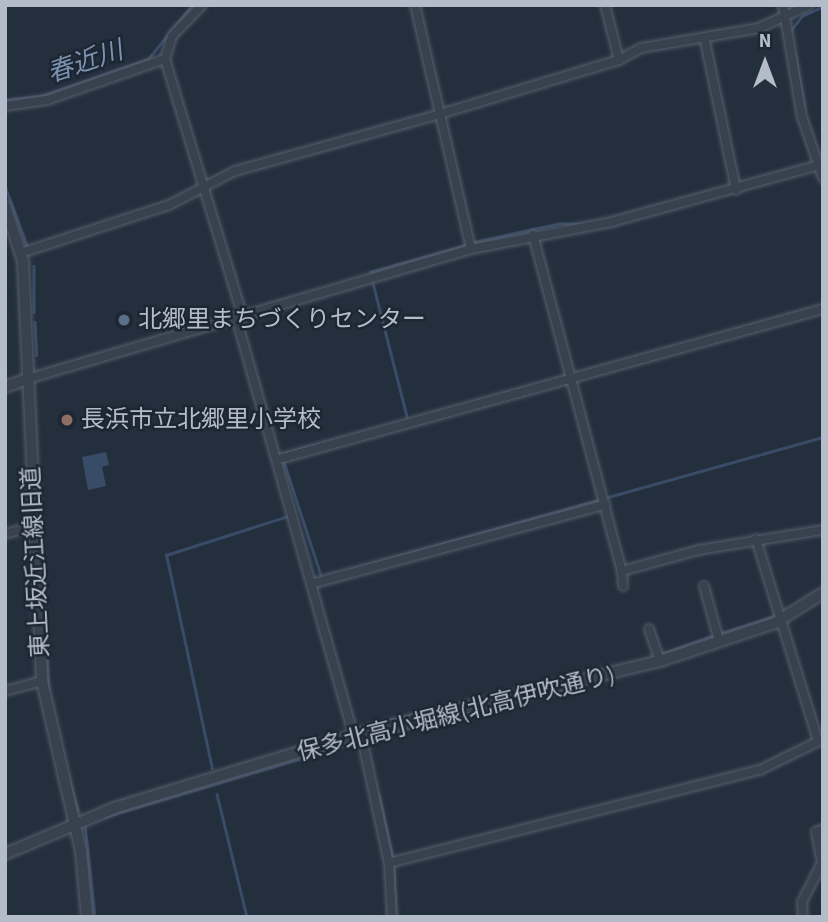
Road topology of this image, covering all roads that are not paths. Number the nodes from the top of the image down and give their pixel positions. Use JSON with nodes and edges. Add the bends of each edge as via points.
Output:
{"nodes":[{"id":1,"x":202,"y":5,"type":"edge"},
{"id":2,"x":415,"y":5,"type":"edge"},
{"id":3,"x":605,"y":5,"type":"edge"},
{"id":4,"x":783,"y":5,"type":"edge"},
{"id":5,"x":809,"y":5,"type":"edge"},
{"id":6,"x":786,"y":19,"type":"junction"},
{"id":7,"x":705,"y":41,"type":"junction"},
{"id":8,"x":165,"y":59,"type":"junction"},
{"id":9,"x":619,"y":60,"type":"junction"},
{"id":10,"x":5,"y":106,"type":"edge"},
{"id":11,"x":440,"y":114,"type":"junction"},
{"id":12,"x":819,"y":165,"type":"edge"},
{"id":13,"x":823,"y":178,"type":"edge"},
{"id":14,"x":201,"y":187,"type":"junction"},
{"id":15,"x":736,"y":187,"type":"junction"},
{"id":16,"x":5,"y":206,"type":"edge"},
{"id":17,"x":533,"y":235,"type":"junction"},
{"id":18,"x":471,"y":249,"type":"junction"},
{"id":19,"x":21,"y":253,"type":"junction"},
{"id":20,"x":823,"y":309,"type":"edge"},
{"id":21,"x":239,"y":316,"type":"junction"},
{"id":22,"x":27,"y":379,"type":"junction"},
{"id":23,"x":571,"y":379,"type":"junction"},
{"id":24,"x":5,"y":387,"type":"edge"},
{"id":25,"x":279,"y":459,"type":"junction"},
{"id":26,"x":606,"y":504,"type":"junction"},
{"id":27,"x":34,"y":526,"type":"junction"},
{"id":28,"x":823,"y":530,"type":"edge"},
{"id":29,"x":5,"y":534,"type":"edge"},
{"id":30,"x":757,"y":539,"type":"junction"},
{"id":31,"x":622,"y":571,"type":"junction"},
{"id":32,"x":314,"y":583,"type":"junction"},
{"id":33,"x":623,"y":586,"type":"dead end"},
{"id":34,"x":704,"y":586,"type":"dead end"},
{"id":35,"x":823,"y":593,"type":"edge"},
{"id":36,"x":779,"y":621,"type":"junction"},
{"id":37,"x":649,"y":629,"type":"dead end"},
{"id":38,"x":718,"y":637,"type":"junction"},
{"id":39,"x":660,"y":661,"type":"junction"},
{"id":40,"x":42,"y":681,"type":"junction"},
{"id":41,"x":5,"y":691,"type":"edge"},
{"id":42,"x":357,"y":735,"type":"junction"},
{"id":43,"x":820,"y":739,"type":"edge"},
{"id":44,"x":75,"y":824,"type":"junction"},
{"id":45,"x":823,"y":829,"type":"edge"},
{"id":46,"x":5,"y":855,"type":"edge"},
{"id":47,"x":388,"y":863,"type":"junction"},
{"id":48,"x":87,"y":917,"type":"edge"},
{"id":49,"x":392,"y":917,"type":"edge"},
{"id":50,"x":803,"y":917,"type":"edge"}],
"edges":[{"from":1,"to":8,"type":"street","via":[[172,36]]},
{"from":2,"to":11,"type":"street"},
{"from":3,"to":9,"type":"street"},
{"from":4,"to":6,"type":"street"},
{"from":5,"to":6,"type":"street"},
{"from":6,"to":7,"type":"street"},
{"from":6,"to":12,"type":"street"},
{"from":7,"to":9,"type":"street","via":[[641,48]]},
{"from":7,"to":15,"type":"street"},
{"from":8,"to":10,"type":"street","via":[[47,100]]},
{"from":8,"to":14,"type":"street"},
{"from":9,"to":11,"type":"street"},
{"from":11,"to":14,"type":"street","via":[[235,171]]},
{"from":11,"to":18,"type":"street"},
{"from":12,"to":13,"type":"street"},
{"from":12,"to":15,"type":"street"},
{"from":14,"to":19,"type":"street","via":[[169,205]]},
{"from":14,"to":21,"type":"street"},
{"from":15,"to":17,"type":"street","via":[[611,222]]},
{"from":16,"to":19,"type":"street","name":"東上坂近江線旧道"},
{"from":17,"to":18,"type":"street"},
{"from":17,"to":23,"type":"street"},
{"from":18,"to":21,"type":"street"},
{"from":19,"to":22,"type":"street","name":"東上坂近江線旧道"},
{"from":20,"to":23,"type":"street"},
{"from":21,"to":22,"type":"street"},
{"from":21,"to":25,"type":"street"},
{"from":22,"to":24,"type":"street"},
{"from":22,"to":27,"type":"street","name":"東上坂近江線旧道"},
{"from":23,"to":25,"type":"street"},
{"from":23,"to":26,"type":"street"},
{"from":25,"to":32,"type":"street"},
{"from":26,"to":31,"type":"street"},
{"from":26,"to":32,"type":"street"},
{"from":27,"to":29,"type":"street"},
{"from":27,"to":40,"type":"street","name":"東上坂近江線旧道"},
{"from":28,"to":30,"type":"street"},
{"from":30,"to":31,"type":"street"},
{"from":30,"to":36,"type":"street"},
{"from":31,"to":33,"type":"street"},
{"from":32,"to":42,"type":"street"},
{"from":34,"to":38,"type":"street"},
{"from":35,"to":36,"type":"street","name":"保多北高小堀線(北高伊吹通り)"},
{"from":36,"to":38,"type":"street","name":"保多北高小堀線(北高伊吹通り)"},
{"from":36,"to":43,"type":"street"},
{"from":37,"to":39,"type":"street"},
{"from":38,"to":39,"type":"street","name":"保多北高小堀線(北高伊吹通り)"},
{"from":39,"to":42,"type":"street","name":"保多北高小堀線(北高伊吹通り)"},
{"from":40,"to":41,"type":"street"},
{"from":40,"to":44,"type":"street","name":"東上坂近江線旧道"},
{"from":42,"to":44,"type":"street","name":"保多北高小堀線(北高伊吹通り)"},
{"from":42,"to":47,"type":"street"},
{"from":43,"to":47,"type":"street","via":[[760,770]]},
{"from":44,"to":46,"type":"street","name":"保多北高小堀線(北高伊吹通り)"},
{"from":44,"to":48,"type":"street","name":"東上坂近江線旧道"},
{"from":45,"to":50,"type":"street","via":[[816,832],[822,863],[802,902]]},
{"from":47,"to":49,"type":"street"}]}
